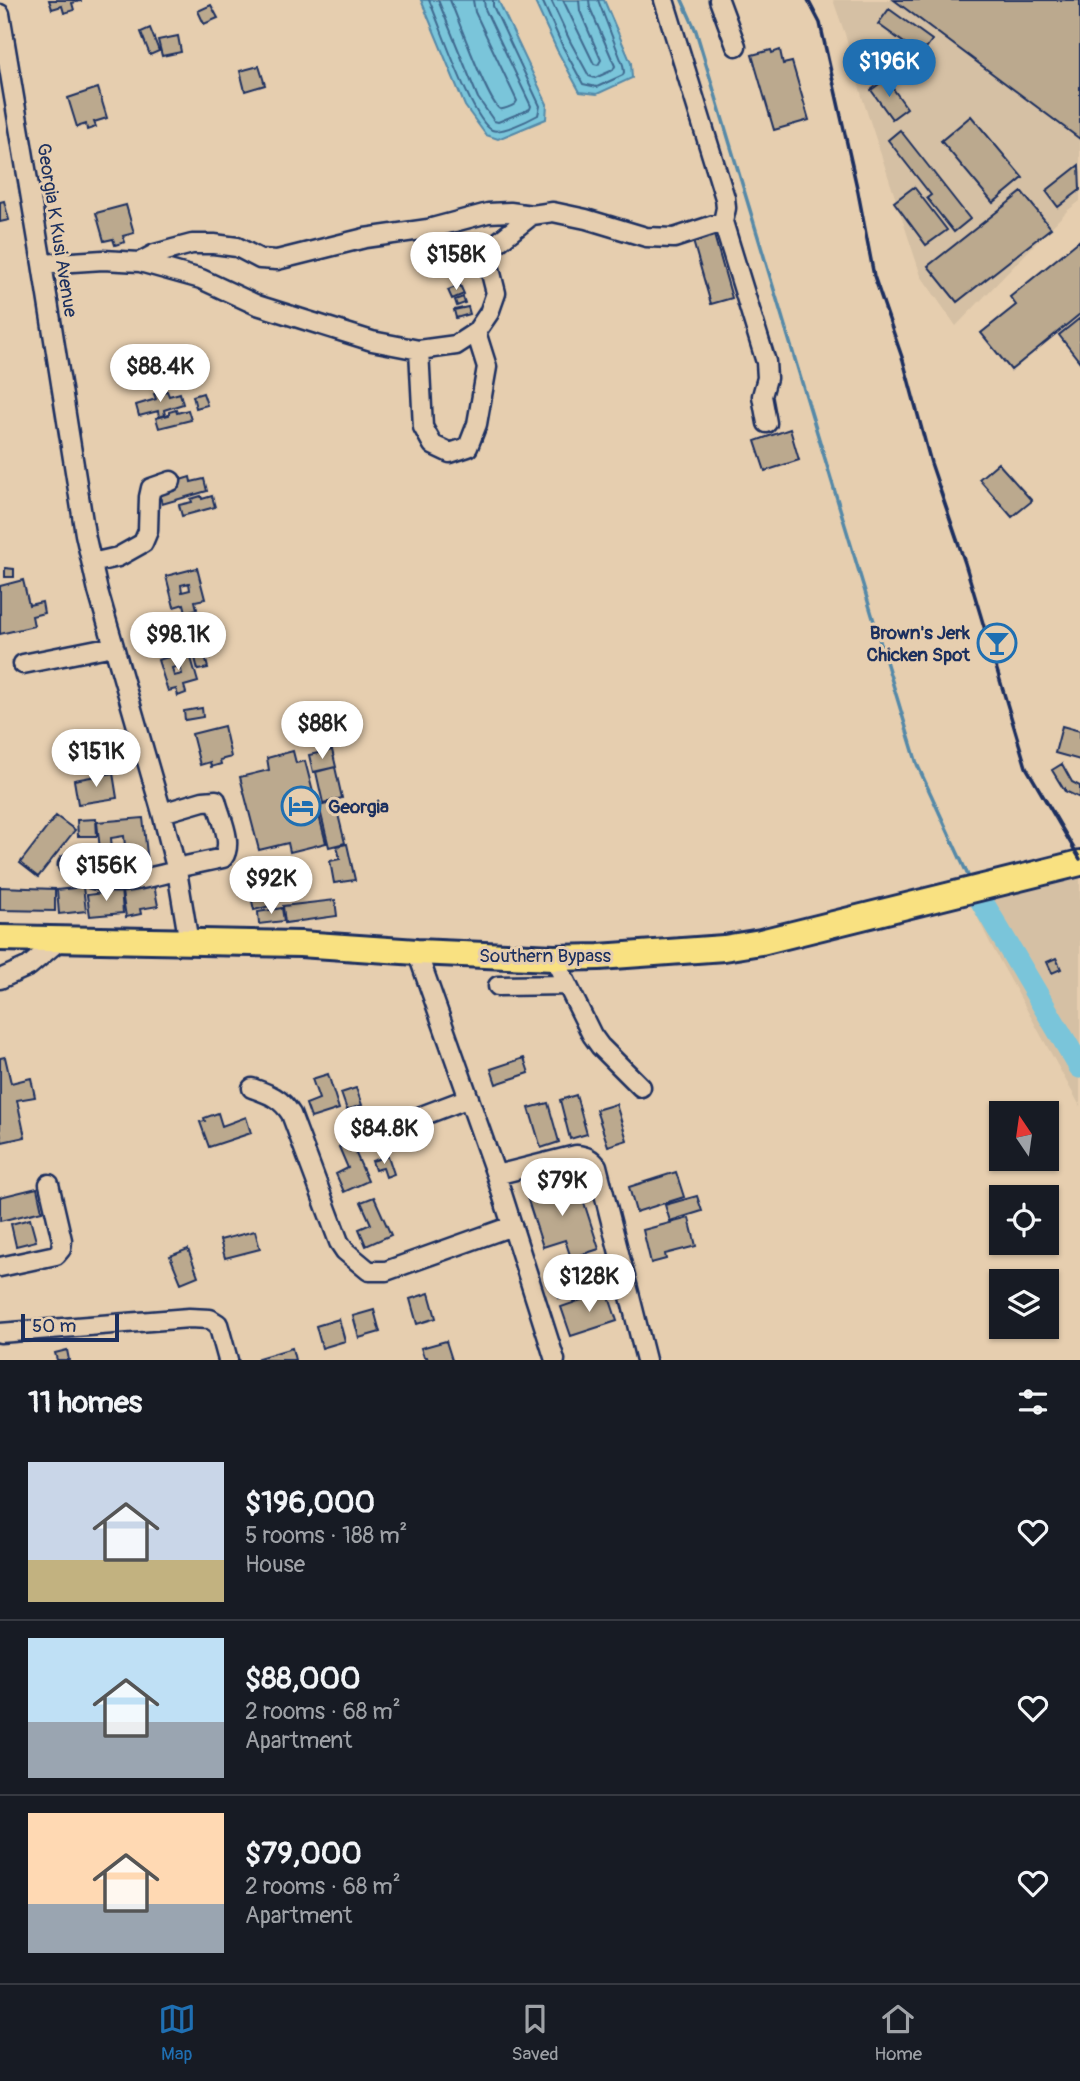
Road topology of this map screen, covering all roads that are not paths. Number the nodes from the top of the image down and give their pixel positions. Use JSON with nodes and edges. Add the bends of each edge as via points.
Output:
{"nodes":[{"id":1,"x":664,"y":0,"type":"edge"},
{"id":2,"x":719,"y":0,"type":"edge"},
{"id":3,"x":0,"y":14,"type":"edge"},
{"id":4,"x":736,"y":46,"type":"dead end"},
{"id":5,"x":532,"y":215,"type":"junction"},
{"id":6,"x":723,"y":222,"type":"junction"},
{"id":7,"x":140,"y":262,"type":"junction"},
{"id":8,"x":42,"y":264,"type":"junction"},
{"id":9,"x":476,"y":332,"type":"junction"},
{"id":10,"x":419,"y":350,"type":"junction"},
{"id":11,"x":767,"y":423,"type":"dead end"},
{"id":12,"x":171,"y":481,"type":"dead end"},
{"id":13,"x":92,"y":563,"type":"junction"},
{"id":14,"x":113,"y":646,"type":"junction"},
{"id":15,"x":23,"y":664,"type":"dead end"},
{"id":16,"x":162,"y":813,"type":"junction"},
{"id":17,"x":1076,"y":864,"type":"edge"},
{"id":18,"x":68,"y":865,"type":"dead end"},
{"id":19,"x":176,"y":869,"type":"junction"},
{"id":20,"x":0,"y":938,"type":"edge"},
{"id":21,"x":61,"y":939,"type":"junction"},
{"id":22,"x":189,"y":943,"type":"junction"},
{"id":23,"x":417,"y":953,"type":"junction"},
{"id":24,"x":554,"y":958,"type":"junction"},
{"id":25,"x":0,"y":979,"type":"edge"},
{"id":26,"x":566,"y":985,"type":"junction"},
{"id":27,"x":498,"y":986,"type":"dead end"},
{"id":28,"x":641,"y":1087,"type":"dead end"},
{"id":29,"x":252,"y":1088,"type":"dead end"},
{"id":30,"x":469,"y":1098,"type":"junction"},
{"id":31,"x":366,"y":1137,"type":"dead end"},
{"id":32,"x":496,"y":1175,"type":"junction"},
{"id":33,"x":49,"y":1184,"type":"dead end"},
{"id":34,"x":513,"y":1226,"type":"junction"},
{"id":35,"x":0,"y":1267,"type":"edge"},
{"id":36,"x":0,"y":1333,"type":"edge"},
{"id":37,"x":228,"y":1360,"type":"edge"},
{"id":38,"x":555,"y":1360,"type":"edge"},
{"id":39,"x":646,"y":1360,"type":"edge"}],
"edges":[{"from":1,"to":6,"type":"street","via":[[725,198]]},
{"from":2,"to":4,"type":"street"},
{"from":3,"to":8,"type":"street","name":"Georgia K Kusi Avenue"},
{"from":5,"to":6,"type":"street","via":[[553,212],[646,237],[674,238]]},
{"from":5,"to":7,"type":"street","via":[[488,213],[278,260],[260,259],[237,247],[192,244]]},
{"from":5,"to":9,"type":"street","via":[[492,247],[488,261],[496,293]]},
{"from":6,"to":11,"type":"street","via":[[766,362],[762,396]]},
{"from":7,"to":8,"type":"street"},
{"from":7,"to":10,"type":"street","via":[[201,278],[257,305],[372,341]]},
{"from":8,"to":13,"type":"street","name":"Georgia K Kusi Avenue"},
{"from":9,"to":10,"type":"street","via":[[456,345]]},
{"from":9,"to":10,"type":"street","via":[[487,367],[477,424],[468,447],[450,453],[433,444],[423,427]]},
{"from":12,"to":13,"type":"street","via":[[151,488],[143,543],[118,557]]},
{"from":13,"to":14,"type":"street","name":"Georgia K Kusi Avenue"},
{"from":14,"to":15,"type":"street"},
{"from":14,"to":16,"type":"street","name":"Georgia K Kusi Avenue"},
{"from":16,"to":19,"type":"street","name":"Georgia K Kusi Avenue"},
{"from":16,"to":19,"type":"street","via":[[216,800],[228,843],[223,858]]},
{"from":17,"to":24,"type":"highway","name":"Southern Bypass","via":[[742,946]]},
{"from":18,"to":19,"type":"street","via":[[103,881],[131,881]]},
{"from":19,"to":22,"type":"street","name":"Georgia K Kusi Avenue"},
{"from":20,"to":21,"type":"highway","name":"Southern Bypass"},
{"from":21,"to":22,"type":"highway","name":"Southern Bypass"},
{"from":21,"to":25,"type":"street","via":[[29,966]]},
{"from":22,"to":23,"type":"highway","name":"Southern Bypass","via":[[300,944]]},
{"from":23,"to":24,"type":"highway","name":"Southern Bypass"},
{"from":23,"to":30,"type":"street"},
{"from":24,"to":26,"type":"street"},
{"from":26,"to":27,"type":"street"},
{"from":26,"to":28,"type":"street","via":[[600,1046]]},
{"from":29,"to":34,"type":"street","via":[[273,1095],[291,1114],[339,1242],[369,1271],[386,1271]]},
{"from":30,"to":31,"type":"street"},
{"from":30,"to":32,"type":"street"},
{"from":32,"to":34,"type":"street"},
{"from":32,"to":39,"type":"street","via":[[576,1155],[597,1166]]},
{"from":33,"to":35,"type":"street","via":[[61,1250]]},
{"from":34,"to":38,"type":"street"},
{"from":36,"to":37,"type":"street","via":[[210,1319],[218,1324]]}]}
